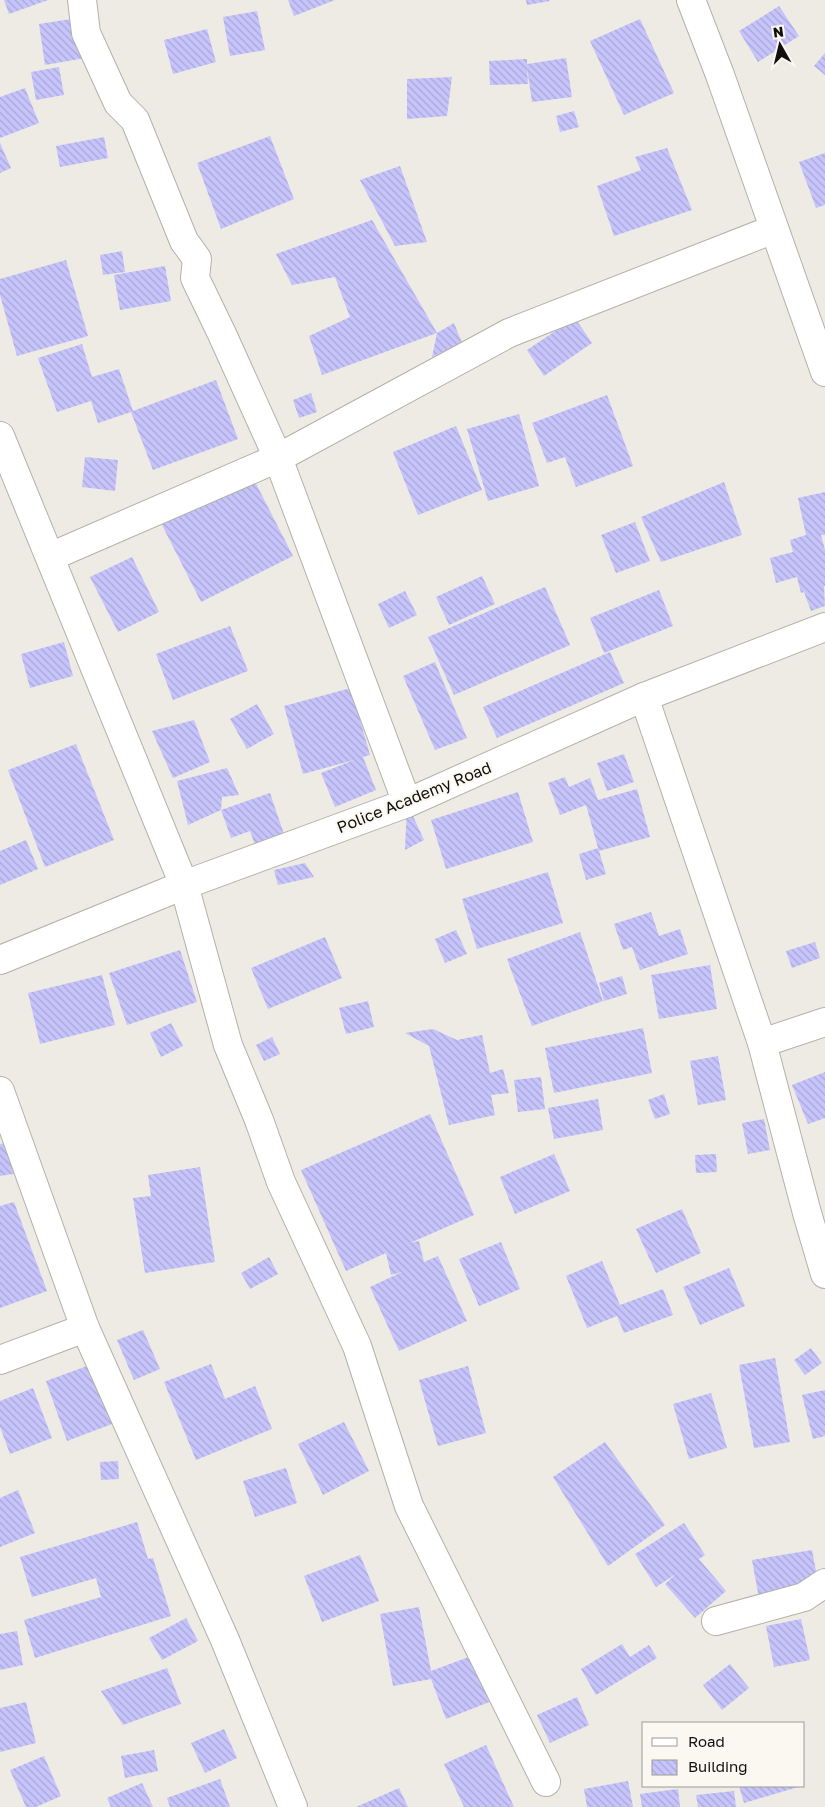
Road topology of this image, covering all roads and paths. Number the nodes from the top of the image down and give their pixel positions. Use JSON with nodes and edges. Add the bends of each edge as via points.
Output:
{"nodes":[{"id":1,"x":82,"y":0,"type":"edge"},
{"id":2,"x":691,"y":0,"type":"edge"},
{"id":3,"x":774,"y":229,"type":"junction"},
{"id":4,"x":825,"y":372,"type":"edge"},
{"id":5,"x":0,"y":436,"type":"edge"},
{"id":6,"x":278,"y":458,"type":"junction"},
{"id":7,"x":50,"y":557,"type":"junction"},
{"id":8,"x":825,"y":627,"type":"edge"},
{"id":9,"x":644,"y":697,"type":"junction"},
{"id":10,"x":407,"y":803,"type":"junction"},
{"id":11,"x":184,"y":885,"type":"junction"},
{"id":12,"x":0,"y":960,"type":"edge"},
{"id":13,"x":825,"y":1022,"type":"edge"},
{"id":14,"x":762,"y":1043,"type":"junction"},
{"id":15,"x":0,"y":1091,"type":"edge"},
{"id":16,"x":825,"y":1274,"type":"edge"},
{"id":17,"x":85,"y":1328,"type":"junction"},
{"id":18,"x":0,"y":1360,"type":"edge"},
{"id":19,"x":825,"y":1583,"type":"edge"},
{"id":20,"x":716,"y":1621,"type":"dead end"},
{"id":21,"x":546,"y":1782,"type":"dead end"},
{"id":22,"x":293,"y":1807,"type":"edge"}],
"edges":[{"from":1,"to":6,"type":"street","via":[[86,33],[118,102],[135,120],[184,241],[197,259],[194,278]]},
{"from":2,"to":3,"type":"street"},
{"from":3,"to":4,"type":"street"},
{"from":3,"to":6,"type":"street","via":[[509,333]]},
{"from":5,"to":7,"type":"street"},
{"from":6,"to":7,"type":"street"},
{"from":6,"to":10,"type":"street"},
{"from":7,"to":11,"type":"street"},
{"from":8,"to":9,"type":"street","name":"Police Academy Road"},
{"from":9,"to":10,"type":"street","name":"Police Academy Road"},
{"from":9,"to":14,"type":"street"},
{"from":10,"to":11,"type":"street","name":"Police Academy Road"},
{"from":11,"to":12,"type":"street","name":"Police Academy Road"},
{"from":11,"to":21,"type":"street","via":[[228,1045],[281,1182],[357,1346],[409,1506]]},
{"from":13,"to":14,"type":"street"},
{"from":14,"to":16,"type":"street"},
{"from":15,"to":17,"type":"street"},
{"from":17,"to":18,"type":"street"},
{"from":17,"to":22,"type":"street","via":[[225,1640]]},
{"from":19,"to":20,"type":"street","via":[[804,1597]]}]}
